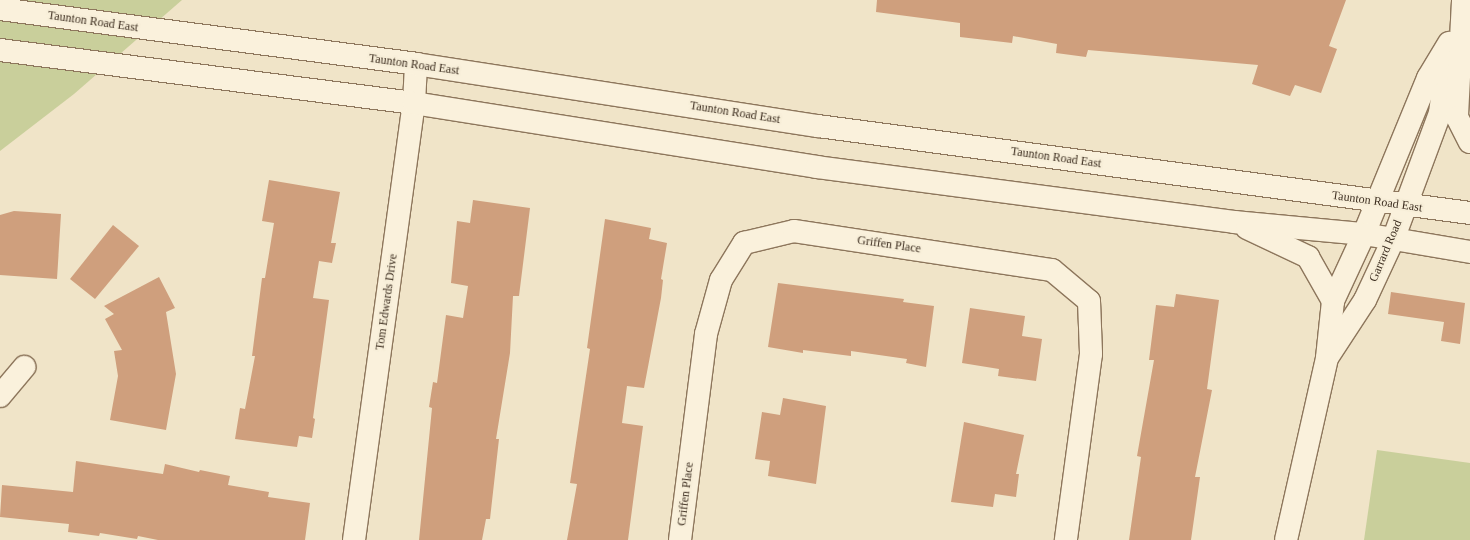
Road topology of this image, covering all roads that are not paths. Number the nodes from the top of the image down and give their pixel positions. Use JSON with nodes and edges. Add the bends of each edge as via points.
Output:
{"nodes":[{"id":1,"x":1463,"y":0,"type":"edge"},
{"id":2,"x":0,"y":9,"type":"edge"},
{"id":3,"x":1449,"y":43,"type":"junction"},
{"id":4,"x":0,"y":50,"type":"edge"},
{"id":5,"x":416,"y":64,"type":"junction"},
{"id":6,"x":414,"y":103,"type":"junction"},
{"id":7,"x":1470,"y":142,"type":"edge"},
{"id":8,"x":1376,"y":201,"type":"junction"},
{"id":9,"x":1404,"y":206,"type":"junction"},
{"id":10,"x":1470,"y":213,"type":"edge"},
{"id":11,"x":1234,"y":222,"type":"junction"},
{"id":12,"x":1364,"y":234,"type":"junction"},
{"id":13,"x":1393,"y":240,"type":"junction"},
{"id":14,"x":1470,"y":252,"type":"edge"},
{"id":15,"x":1333,"y":301,"type":"junction"},
{"id":16,"x":1327,"y":358,"type":"junction"},
{"id":17,"x":24,"y":367,"type":"dead end"},
{"id":18,"x":0,"y":396,"type":"edge"},
{"id":19,"x":354,"y":540,"type":"edge"},
{"id":20,"x":680,"y":540,"type":"edge"},
{"id":21,"x":1066,"y":540,"type":"edge"},
{"id":22,"x":1286,"y":540,"type":"edge"}],
"edges":[{"from":1,"to":3,"type":"main road","name":"Garrard Road"},
{"from":1,"to":7,"type":"main road","via":[[1457,117]]},
{"from":2,"to":5,"type":"main road","name":"Taunton Road East"},
{"from":3,"to":8,"type":"main road","name":"Garrard Road","via":[[1428,78]]},
{"from":3,"to":9,"type":"main road","name":"Garrard Road","via":[[1440,113]]},
{"from":4,"to":6,"type":"main road"},
{"from":5,"to":6,"type":"main road","name":"Tom Edwards Drive"},
{"from":5,"to":8,"type":"main road","name":"Taunton Road East","via":[[818,126]]},
{"from":6,"to":11,"type":"main road","via":[[817,166]]},
{"from":6,"to":19,"type":"main road","name":"Tom Edwards Drive"},
{"from":8,"to":9,"type":"main road","name":"Taunton Road East"},
{"from":8,"to":12,"type":"main road","name":"Garrard Road"},
{"from":9,"to":10,"type":"main road","name":"Taunton Road East"},
{"from":9,"to":13,"type":"main road","name":"Garrard Road"},
{"from":11,"to":12,"type":"main road"},
{"from":11,"to":15,"type":"main road","via":[[1308,257]]},
{"from":12,"to":13,"type":"main road"},
{"from":12,"to":15,"type":"main road","name":"Garrard Road"},
{"from":13,"to":14,"type":"main road"},
{"from":13,"to":16,"type":"main road","name":"Garrard Road","via":[[1365,300]]},
{"from":15,"to":16,"type":"main road","name":"Garrard Road"},
{"from":16,"to":22,"type":"main road","name":"Garrard Road"},
{"from":17,"to":18,"type":"main road"},
{"from":20,"to":21,"type":"main road","name":"Griffen Place","via":[[706,334],[721,280],[744,243],[794,231],[1052,270],[1089,301],[1091,354]]}]}
